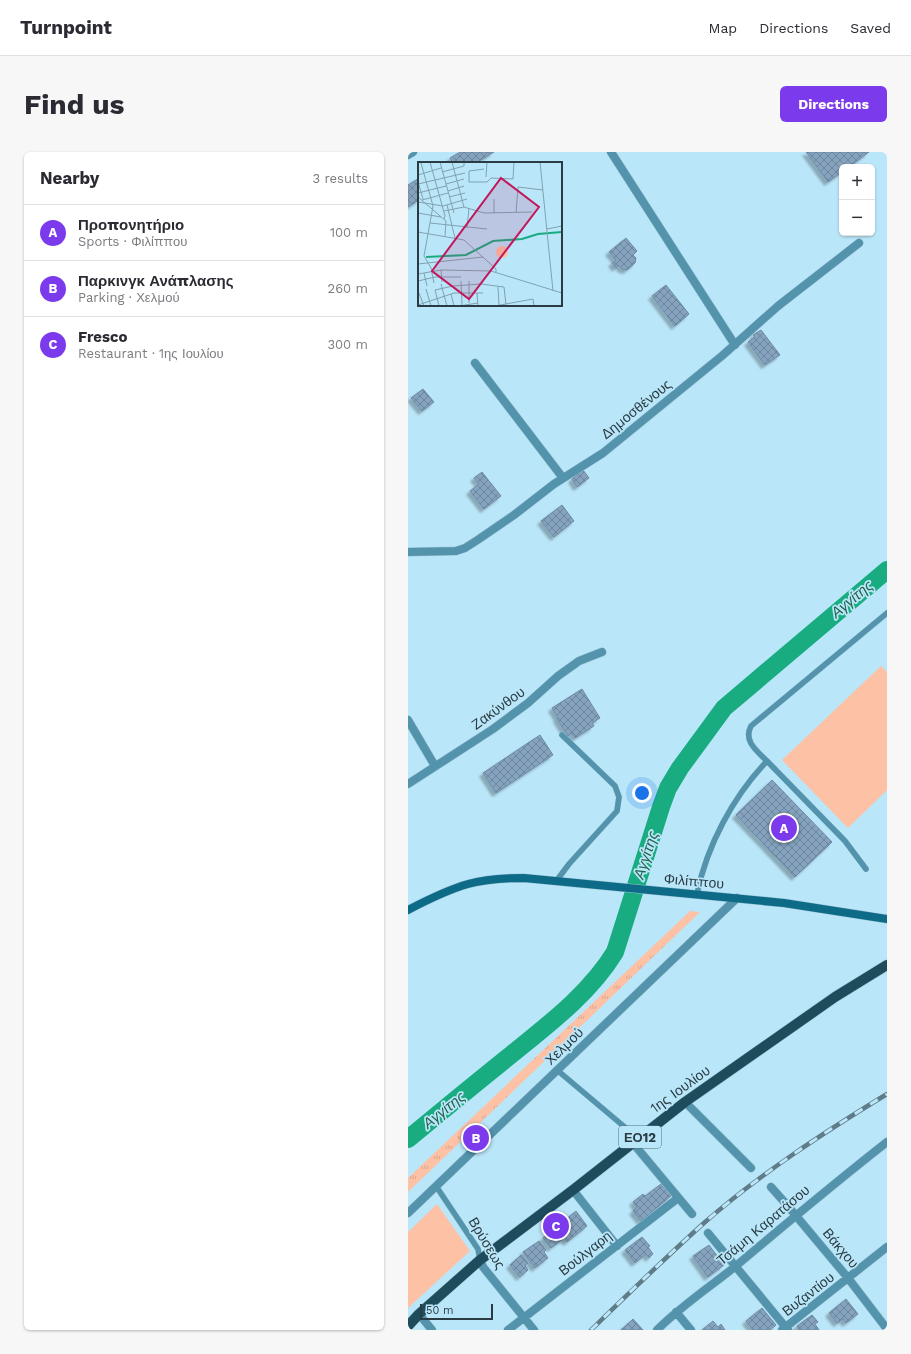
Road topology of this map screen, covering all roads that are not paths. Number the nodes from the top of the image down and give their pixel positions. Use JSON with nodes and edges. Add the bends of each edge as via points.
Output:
{"nodes":[{"id":1,"x":413,"y":152,"type":"edge"},
{"id":2,"x":611,"y":152,"type":"edge"},
{"id":3,"x":408,"y":155,"type":"edge"},
{"id":4,"x":859,"y":243,"type":"dead end"},
{"id":5,"x":735,"y":345,"type":"junction"},
{"id":6,"x":475,"y":363,"type":"dead end"},
{"id":7,"x":563,"y":478,"type":"junction"},
{"id":8,"x":408,"y":552,"type":"edge"},
{"id":9,"x":887,"y":613,"type":"edge"},
{"id":10,"x":602,"y":652,"type":"dead end"},
{"id":11,"x":408,"y":720,"type":"edge"},
{"id":12,"x":562,"y":735,"type":"dead end"},
{"id":13,"x":766,"y":761,"type":"junction"},
{"id":14,"x":435,"y":766,"type":"junction"},
{"id":15,"x":408,"y":784,"type":"edge"},
{"id":16,"x":866,"y":869,"type":"dead end"},
{"id":17,"x":557,"y":880,"type":"junction"},
{"id":18,"x":697,"y":894,"type":"junction"},
{"id":19,"x":737,"y":898,"type":"junction"},
{"id":20,"x":408,"y":910,"type":"edge"},
{"id":21,"x":887,"y":919,"type":"edge"},
{"id":22,"x":887,"y":965,"type":"edge"},
{"id":23,"x":558,"y":1070,"type":"junction"},
{"id":24,"x":685,"y":1102,"type":"junction"},
{"id":25,"x":632,"y":1142,"type":"junction"},
{"id":26,"x":887,"y":1142,"type":"edge"},
{"id":27,"x":751,"y":1168,"type":"dead end"},
{"id":28,"x":436,"y":1186,"type":"junction"},
{"id":29,"x":771,"y":1188,"type":"dead end"},
{"id":30,"x":573,"y":1190,"type":"junction"},
{"id":31,"x":678,"y":1198,"type":"junction"},
{"id":32,"x":408,"y":1213,"type":"edge"},
{"id":33,"x":692,"y":1214,"type":"dead end"},
{"id":34,"x":796,"y":1215,"type":"junction"},
{"id":35,"x":708,"y":1233,"type":"dead end"},
{"id":36,"x":616,"y":1246,"type":"junction"},
{"id":37,"x":887,"y":1247,"type":"edge"},
{"id":38,"x":480,"y":1260,"type":"junction"},
{"id":39,"x":735,"y":1266,"type":"junction"},
{"id":40,"x":848,"y":1278,"type":"junction"},
{"id":41,"x":676,"y":1312,"type":"junction"},
{"id":42,"x":419,"y":1314,"type":"junction"},
{"id":43,"x":524,"y":1317,"type":"junction"},
{"id":44,"x":408,"y":1326,"type":"edge"},
{"id":45,"x":786,"y":1329,"type":"edge"},
{"id":46,"x":887,"y":1329,"type":"edge"},
{"id":47,"x":432,"y":1330,"type":"edge"},
{"id":48,"x":508,"y":1330,"type":"edge"},
{"id":49,"x":534,"y":1330,"type":"edge"},
{"id":50,"x":657,"y":1330,"type":"edge"},
{"id":51,"x":692,"y":1330,"type":"edge"}],
"edges":[{"from":1,"to":3,"type":"street"},
{"from":2,"to":5,"type":"street"},
{"from":4,"to":5,"type":"street","name":"Δημοσθένους","via":[[778,306]]},
{"from":5,"to":7,"type":"street","name":"Δημοσθένους","via":[[603,453]]},
{"from":6,"to":7,"type":"street"},
{"from":7,"to":8,"type":"street","name":"Δημοσθένους","via":[[465,548],[446,552]]},
{"from":9,"to":13,"type":"lane","via":[[751,726],[748,732],[750,742]]},
{"from":10,"to":14,"type":"street","name":"Ζακύνθου","via":[[579,661],[493,730]]},
{"from":11,"to":14,"type":"street"},
{"from":12,"to":17,"type":"lane","via":[[615,786],[619,797],[617,811]]},
{"from":13,"to":16,"type":"lane","via":[[845,841]]},
{"from":13,"to":18,"type":"lane","via":[[749,780],[723,824],[707,861]]},
{"from":14,"to":15,"type":"street","name":"Ζακύνθου"},
{"from":17,"to":18,"type":"main road","name":"Φιλίππου"},
{"from":17,"to":20,"type":"main road","name":"Φιλίππου","via":[[518,878],[480,881],[451,890]]},
{"from":18,"to":19,"type":"main road","name":"Φιλίππου"},
{"from":19,"to":21,"type":"main road","name":"Φιλίππου"},
{"from":19,"to":23,"type":"street","name":"Χελμού"},
{"from":22,"to":24,"type":"main road","name":"1ης Ιουλίου","number":"ΕΟ12"},
{"from":23,"to":25,"type":"lane","via":[[627,1129]]},
{"from":23,"to":28,"type":"street","name":"Χελμού"},
{"from":24,"to":25,"type":"main road","name":"1ης Ιουλίου","number":"ΕΟ12"},
{"from":24,"to":27,"type":"street"},
{"from":25,"to":30,"type":"main road","name":"1ης Ιουλίου","number":"ΕΟ12"},
{"from":25,"to":31,"type":"street"},
{"from":26,"to":34,"type":"street","name":"Τσάμη Καρατάσου"},
{"from":28,"to":32,"type":"street","name":"Χελμού"},
{"from":28,"to":38,"type":"lane","name":"Βρύσεως","via":[[478,1249]]},
{"from":29,"to":34,"type":"street","name":"Βάκχου"},
{"from":30,"to":36,"type":"street"},
{"from":30,"to":38,"type":"main road","name":"1ης Ιουλίου","number":"ΕΟ12"},
{"from":31,"to":33,"type":"street"},
{"from":31,"to":36,"type":"street","name":"Βούλγαρη"},
{"from":34,"to":39,"type":"street","name":"Τσάμη Καρατάσου"},
{"from":34,"to":40,"type":"street","name":"Βάκχου"},
{"from":35,"to":39,"type":"street"},
{"from":36,"to":43,"type":"street","name":"Βούλγαρη"},
{"from":37,"to":40,"type":"street","name":"Βυζαντίου"},
{"from":38,"to":42,"type":"main road","name":"1ης Ιουλίου","number":"ΕΟ12"},
{"from":38,"to":43,"type":"street","name":"Βρύσεως"},
{"from":39,"to":41,"type":"street","name":"Τσάμη Καρατάσου"},
{"from":39,"to":45,"type":"street"},
{"from":40,"to":45,"type":"street","name":"Βυζαντίου"},
{"from":40,"to":46,"type":"street","name":"Βάκχου"},
{"from":41,"to":50,"type":"street","name":"Τσάμη Καρατάσου"},
{"from":41,"to":51,"type":"street"},
{"from":42,"to":44,"type":"main road","name":"1ης Ιουλίου","number":"ΕΟ12"},
{"from":42,"to":47,"type":"street"},
{"from":43,"to":48,"type":"street","name":"Βούλγαρη"},
{"from":43,"to":49,"type":"street","name":"Βρύσεως"}]}
